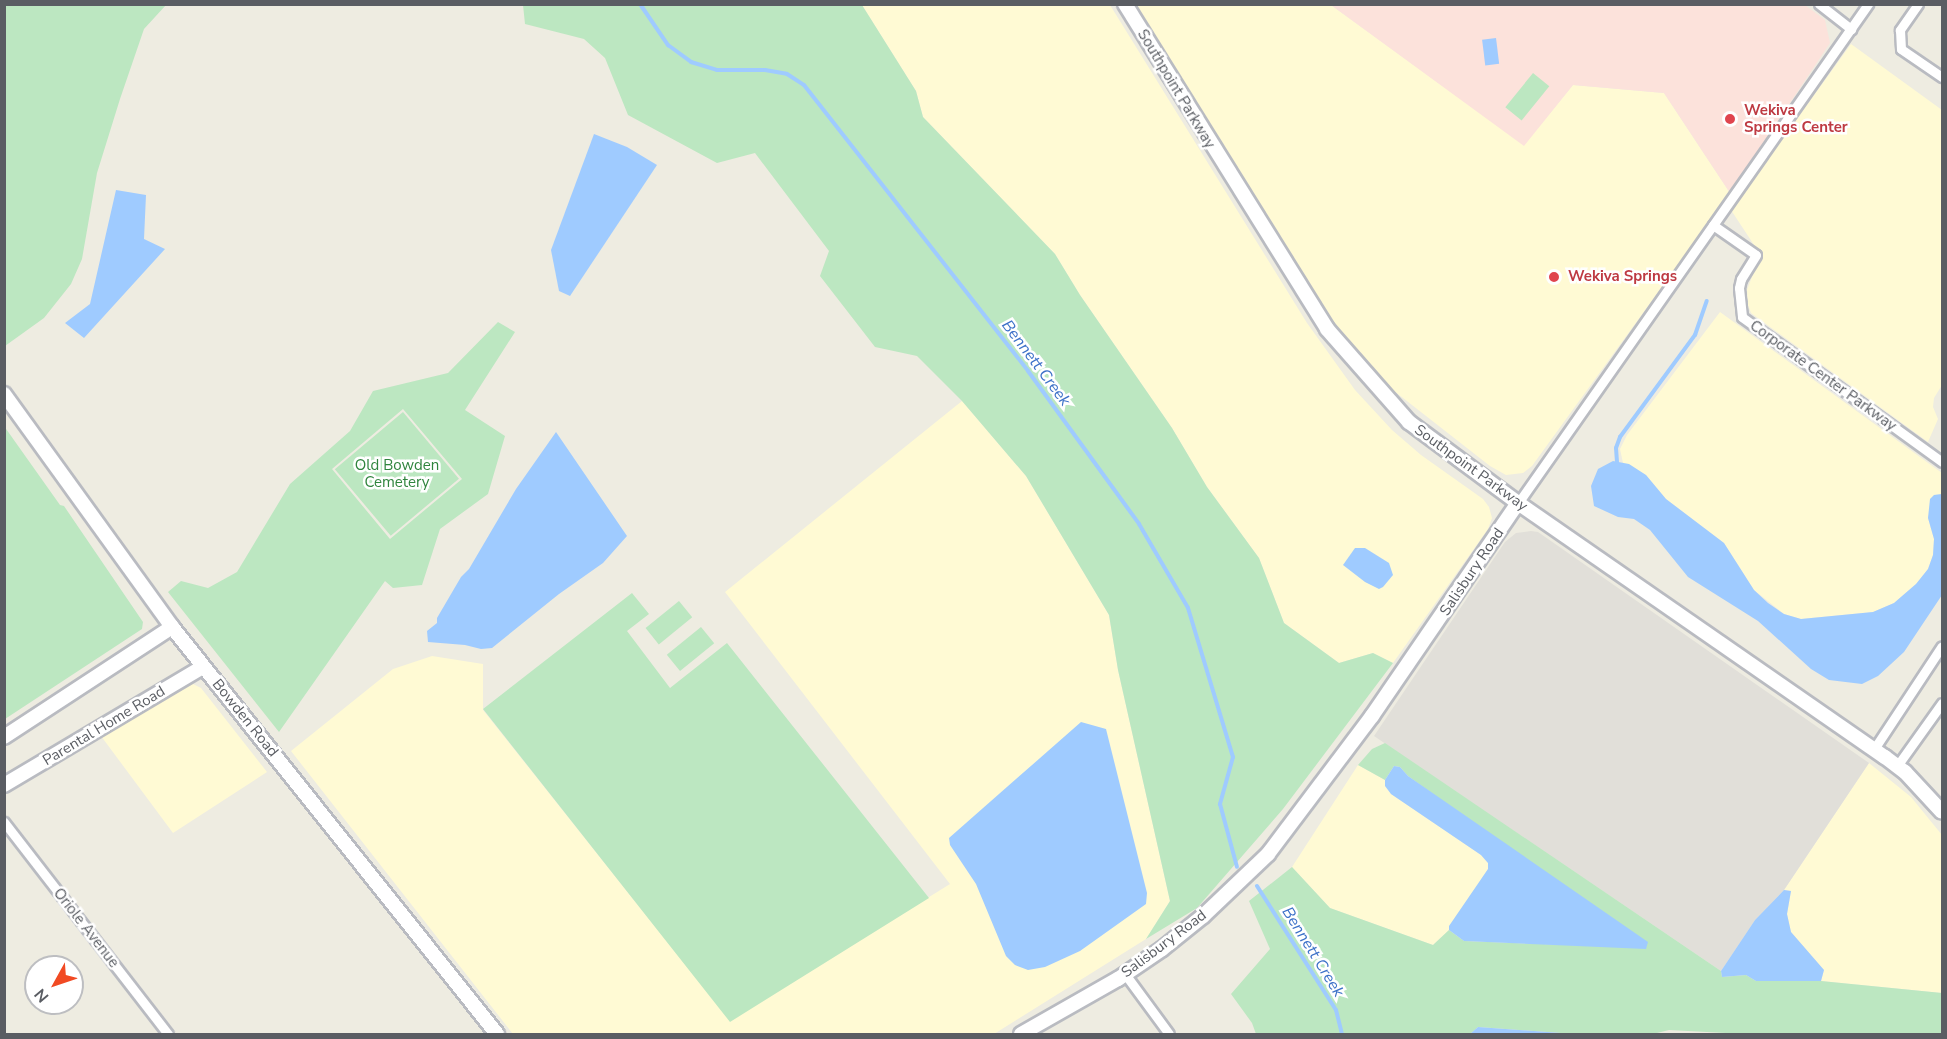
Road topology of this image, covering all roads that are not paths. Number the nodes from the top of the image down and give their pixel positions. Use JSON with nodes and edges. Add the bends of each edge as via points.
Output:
{"nodes":[{"id":1,"x":1125,"y":4,"type":"edge"},
{"id":2,"x":1819,"y":4,"type":"edge"},
{"id":3,"x":1868,"y":4,"type":"edge"},
{"id":4,"x":1917,"y":4,"type":"edge"},
{"id":5,"x":1851,"y":29,"type":"junction"},
{"id":6,"x":1942,"y":77,"type":"edge"},
{"id":7,"x":1713,"y":225,"type":"junction"},
{"id":8,"x":4,"y":394,"type":"edge"},
{"id":9,"x":1942,"y":462,"type":"edge"},
{"id":10,"x":1518,"y":504,"type":"junction"},
{"id":11,"x":172,"y":627,"type":"junction"},
{"id":12,"x":1942,"y":646,"type":"edge"},
{"id":13,"x":203,"y":667,"type":"junction"},
{"id":14,"x":1942,"y":702,"type":"edge"},
{"id":15,"x":4,"y":736,"type":"edge"},
{"id":16,"x":1874,"y":749,"type":"junction"},
{"id":17,"x":1897,"y":766,"type":"junction"},
{"id":18,"x":4,"y":785,"type":"edge"},
{"id":19,"x":1942,"y":812,"type":"edge"},
{"id":20,"x":4,"y":822,"type":"edge"},
{"id":21,"x":1125,"y":974,"type":"junction"},
{"id":22,"x":168,"y":1035,"type":"edge"},
{"id":23,"x":497,"y":1035,"type":"edge"},
{"id":24,"x":1021,"y":1035,"type":"edge"},
{"id":25,"x":1169,"y":1035,"type":"edge"}],
"edges":[{"from":1,"to":10,"type":"main road","name":"Southpoint Parkway","via":[[1327,329],[1409,422]]},
{"from":2,"to":5,"type":"street"},
{"from":3,"to":5,"type":"street","name":"Salisbury Road"},
{"from":4,"to":6,"type":"street","via":[[1900,30],[1901,49]]},
{"from":5,"to":7,"type":"street","name":"Salisbury Road"},
{"from":7,"to":9,"type":"street","name":"Corporate Center Parkway","via":[[1756,255],[1741,279],[1742,317]]},
{"from":7,"to":10,"type":"street","name":"Salisbury Road"},
{"from":8,"to":11,"type":"main road","name":"Bowden Road"},
{"from":10,"to":16,"type":"main road","name":"Southpoint Parkway"},
{"from":10,"to":21,"type":"main road","name":"Salisbury Road","via":[[1365,725],[1268,854],[1203,916]]},
{"from":11,"to":13,"type":"main road","name":"Bowden Road"},
{"from":11,"to":15,"type":"main road"},
{"from":12,"to":16,"type":"street"},
{"from":13,"to":18,"type":"main road","name":"Parental Home Road"},
{"from":13,"to":23,"type":"main road","name":"Bowden Road"},
{"from":14,"to":17,"type":"street"},
{"from":16,"to":17,"type":"main road","name":"Southpoint Parkway"},
{"from":17,"to":19,"type":"main road","name":"Southpoint Parkway"},
{"from":20,"to":22,"type":"street","name":"Oriole Avenue"},
{"from":21,"to":24,"type":"main road","name":"Salisbury Road"},
{"from":21,"to":25,"type":"street"}]}
